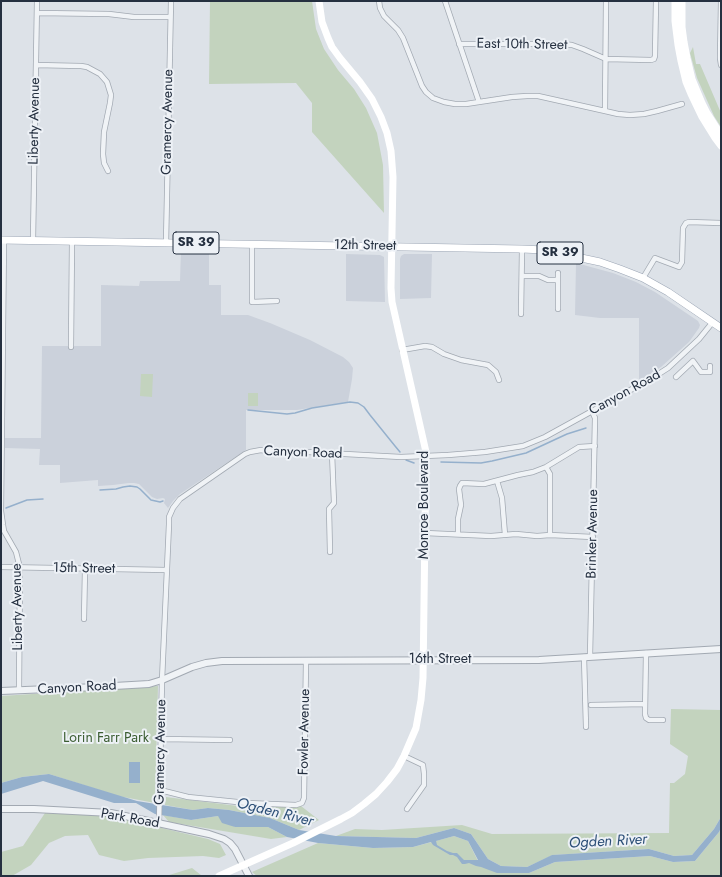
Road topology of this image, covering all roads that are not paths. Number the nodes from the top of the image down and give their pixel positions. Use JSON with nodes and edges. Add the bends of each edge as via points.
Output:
{"nodes":[{"id":1,"x":37,"y":1,"type":"edge"},
{"id":2,"x":170,"y":1,"type":"edge"},
{"id":3,"x":319,"y":1,"type":"edge"},
{"id":4,"x":379,"y":1,"type":"edge"},
{"id":5,"x":445,"y":1,"type":"edge"},
{"id":6,"x":606,"y":1,"type":"edge"},
{"id":7,"x":656,"y":1,"type":"edge"},
{"id":8,"x":675,"y":1,"type":"edge"},
{"id":9,"x":682,"y":1,"type":"edge"},
{"id":10,"x":721,"y":1,"type":"edge"},
{"id":11,"x":37,"y":13,"type":"junction"},
{"id":12,"x":170,"y":17,"type":"junction"},
{"id":13,"x":721,"y":20,"type":"edge"},
{"id":14,"x":459,"y":44,"type":"junction"},
{"id":15,"x":606,"y":59,"type":"junction"},
{"id":16,"x":36,"y":65,"type":"junction"},
{"id":17,"x":721,"y":65,"type":"edge"},
{"id":18,"x":479,"y":102,"type":"junction"},
{"id":19,"x":682,"y":104,"type":"dead end"},
{"id":20,"x":605,"y":111,"type":"junction"},
{"id":21,"x":721,"y":135,"type":"edge"},
{"id":22,"x":721,"y":146,"type":"edge"},
{"id":23,"x":108,"y":171,"type":"dead end"},
{"id":24,"x":721,"y":223,"type":"edge"},
{"id":25,"x":3,"y":240,"type":"edge"},
{"id":26,"x":33,"y":240,"type":"junction"},
{"id":27,"x":72,"y":241,"type":"junction"},
{"id":28,"x":166,"y":243,"type":"junction"},
{"id":29,"x":252,"y":244,"type":"junction"},
{"id":30,"x":392,"y":247,"type":"junction"},
{"id":31,"x":522,"y":249,"type":"junction"},
{"id":32,"x":558,"y":273,"type":"dead end"},
{"id":33,"x":522,"y":276,"type":"junction"},
{"id":34,"x":643,"y":278,"type":"junction"},
{"id":35,"x":558,"y":280,"type":"junction"},
{"id":36,"x":277,"y":301,"type":"dead end"},
{"id":37,"x":558,"y":308,"type":"dead end"},
{"id":38,"x":521,"y":314,"type":"dead end"},
{"id":39,"x":712,"y":323,"type":"junction"},
{"id":40,"x":721,"y":328,"type":"edge"},
{"id":41,"x":71,"y":347,"type":"dead end"},
{"id":42,"x":402,"y":350,"type":"junction"},
{"id":43,"x":2,"y":357,"type":"edge"},
{"id":44,"x":710,"y":366,"type":"dead end"},
{"id":45,"x":676,"y":377,"type":"dead end"},
{"id":46,"x":499,"y":380,"type":"dead end"},
{"id":47,"x":592,"y":411,"type":"junction"},
{"id":48,"x":595,"y":446,"type":"junction"},
{"id":49,"x":332,"y":453,"type":"junction"},
{"id":50,"x":426,"y":456,"type":"junction"},
{"id":51,"x":546,"y":467,"type":"junction"},
{"id":52,"x":497,"y":481,"type":"junction"},
{"id":53,"x":425,"y":533,"type":"junction"},
{"id":54,"x":458,"y":534,"type":"junction"},
{"id":55,"x":505,"y":534,"type":"junction"},
{"id":56,"x":550,"y":535,"type":"junction"},
{"id":57,"x":593,"y":537,"type":"junction"},
{"id":58,"x":330,"y":552,"type":"dead end"},
{"id":59,"x":1,"y":567,"type":"edge"},
{"id":60,"x":20,"y":568,"type":"junction"},
{"id":61,"x":85,"y":569,"type":"junction"},
{"id":62,"x":167,"y":570,"type":"junction"},
{"id":63,"x":84,"y":619,"type":"dead end"},
{"id":64,"x":721,"y":649,"type":"edge"},
{"id":65,"x":646,"y":653,"type":"junction"},
{"id":66,"x":587,"y":657,"type":"junction"},
{"id":67,"x":306,"y":660,"type":"junction"},
{"id":68,"x":423,"y":660,"type":"junction"},
{"id":69,"x":162,"y":680,"type":"junction"},
{"id":70,"x":19,"y":690,"type":"junction"},
{"id":71,"x":1,"y":691,"type":"edge"},
{"id":72,"x":645,"y":704,"type":"junction"},
{"id":73,"x":591,"y":705,"type":"dead end"},
{"id":74,"x":663,"y":720,"type":"dead end"},
{"id":75,"x":586,"y":727,"type":"dead end"},
{"id":76,"x":161,"y":739,"type":"junction"},
{"id":77,"x":230,"y":740,"type":"dead end"},
{"id":78,"x":404,"y":756,"type":"junction"},
{"id":79,"x":160,"y":790,"type":"junction"},
{"id":80,"x":1,"y":809,"type":"edge"},
{"id":81,"x":407,"y":809,"type":"dead end"},
{"id":82,"x":159,"y":824,"type":"junction"},
{"id":83,"x":243,"y":865,"type":"junction"},
{"id":84,"x":219,"y":876,"type":"edge"},
{"id":85,"x":249,"y":876,"type":"edge"}],
"edges":[{"from":1,"to":11,"type":"street","name":"Liberty Avenue"},
{"from":2,"to":12,"type":"street","name":"Gramercy Avenue"},
{"from":3,"to":30,"type":"main road","name":"Monroe Boulevard","via":[[322,22],[332,47],[372,99],[387,134],[392,165]]},
{"from":4,"to":18,"type":"street","via":[[384,16],[403,38],[426,92],[444,102]]},
{"from":5,"to":14,"type":"street"},
{"from":6,"to":15,"type":"street"},
{"from":7,"to":15,"type":"street","name":"East 10th Street","via":[[654,59]]},
{"from":8,"to":22,"type":"main road","via":[[680,61],[686,82],[702,117]]},
{"from":9,"to":21,"type":"main road","via":[[683,35],[692,79],[707,113]]},
{"from":10,"to":13,"type":"street"},
{"from":11,"to":12,"type":"street"},
{"from":11,"to":16,"type":"street","name":"Liberty Avenue"},
{"from":12,"to":28,"type":"street","name":"Gramercy Avenue"},
{"from":13,"to":17,"type":"street"},
{"from":14,"to":15,"type":"street","name":"East 10th Street","via":[[572,45]]},
{"from":14,"to":18,"type":"street"},
{"from":15,"to":20,"type":"street"},
{"from":16,"to":23,"type":"street","via":[[87,67],[100,74],[107,82],[111,95],[103,148],[104,163]]},
{"from":16,"to":26,"type":"street","name":"Liberty Avenue"},
{"from":18,"to":20,"type":"street","via":[[538,96]]},
{"from":19,"to":20,"type":"street","via":[[644,114],[630,115]]},
{"from":24,"to":34,"type":"street","via":[[686,224],[683,228],[682,262],[678,267],[655,258]]},
{"from":25,"to":26,"type":"main road","name":"12th Street","number":"SR 39"},
{"from":25,"to":43,"type":"street","name":"Liberty Avenue"},
{"from":26,"to":27,"type":"main road","name":"12th Street","number":"SR 39"},
{"from":27,"to":28,"type":"main road","name":"12th Street","number":"SR 39"},
{"from":27,"to":41,"type":"street"},
{"from":28,"to":29,"type":"main road","name":"12th Street","number":"SR 39"},
{"from":29,"to":30,"type":"main road","name":"12th Street","number":"SR 39"},
{"from":29,"to":36,"type":"street","via":[[252,302]]},
{"from":30,"to":31,"type":"main road","name":"12th Street","number":"SR 39"},
{"from":30,"to":42,"type":"main road","name":"Monroe Boulevard","via":[[391,293]]},
{"from":31,"to":33,"type":"street"},
{"from":31,"to":34,"type":"main road","name":"12th Street","number":"SR 39","via":[[544,250],[600,262]]},
{"from":32,"to":35,"type":"street"},
{"from":33,"to":35,"type":"street"},
{"from":33,"to":38,"type":"street"},
{"from":34,"to":39,"type":"main road","name":"12th Street","number":"SR 39"},
{"from":35,"to":37,"type":"street"},
{"from":39,"to":40,"type":"main road","number":"SR 39"},
{"from":39,"to":47,"type":"street","name":"Canyon Road","via":[[668,368]]},
{"from":42,"to":46,"type":"street","via":[[432,347],[461,360],[488,365],[496,372]]},
{"from":42,"to":50,"type":"main road","name":"Monroe Boulevard","via":[[423,433]]},
{"from":43,"to":60,"type":"street","name":"Liberty Avenue","via":[[2,518],[4,531],[16,552]]},
{"from":44,"to":45,"type":"street","via":[[710,372],[701,372],[693,361]]},
{"from":47,"to":48,"type":"street","name":"Brinker Avenue","via":[[595,418]]},
{"from":47,"to":50,"type":"street","name":"Canyon Road","via":[[523,446],[486,452]]},
{"from":48,"to":51,"type":"street","via":[[579,447]]},
{"from":48,"to":57,"type":"street","name":"Brinker Avenue"},
{"from":49,"to":50,"type":"street","name":"Canyon Road","via":[[382,457]]},
{"from":49,"to":58,"type":"street","via":[[334,503],[329,509]]},
{"from":49,"to":62,"type":"street","name":"Canyon Road","via":[[270,450],[250,452],[180,499],[172,508],[170,517]]},
{"from":50,"to":53,"type":"main road","name":"Monroe Boulevard"},
{"from":51,"to":52,"type":"street"},
{"from":51,"to":56,"type":"street","via":[[550,474]]},
{"from":52,"to":54,"type":"street","via":[[484,484],[462,483],[459,489],[461,505]]},
{"from":52,"to":55,"type":"street","via":[[502,498]]},
{"from":53,"to":54,"type":"street"},
{"from":53,"to":68,"type":"main road","name":"Monroe Boulevard"},
{"from":54,"to":55,"type":"street"},
{"from":55,"to":56,"type":"street"},
{"from":56,"to":57,"type":"street"},
{"from":57,"to":66,"type":"street","name":"Brinker Avenue"},
{"from":59,"to":60,"type":"street","name":"15th Street"},
{"from":60,"to":61,"type":"street","name":"15th Street"},
{"from":60,"to":70,"type":"street","name":"Liberty Avenue"},
{"from":61,"to":62,"type":"street","name":"15th Street"},
{"from":61,"to":63,"type":"street"},
{"from":62,"to":69,"type":"street","name":"Canyon Road"},
{"from":64,"to":65,"type":"street","name":"16th Street"},
{"from":65,"to":66,"type":"street","name":"16th Street"},
{"from":65,"to":72,"type":"street"},
{"from":66,"to":68,"type":"street","name":"16th Street","via":[[539,660]]},
{"from":66,"to":75,"type":"street","name":"Brinker Avenue"},
{"from":67,"to":68,"type":"street","name":"16th Street"},
{"from":67,"to":69,"type":"street","name":"16th Street","via":[[206,662]]},
{"from":67,"to":79,"type":"street","name":"Fowler Avenue","via":[[302,803],[246,803],[188,797]]},
{"from":68,"to":78,"type":"main road","name":"Monroe Boulevard","via":[[420,711]]},
{"from":69,"to":70,"type":"street","name":"Canyon Road","via":[[149,684]]},
{"from":69,"to":76,"type":"street","name":"Gramercy Avenue"},
{"from":70,"to":71,"type":"street","name":"Canyon Road"},
{"from":72,"to":73,"type":"street"},
{"from":72,"to":74,"type":"street","via":[[648,719]]},
{"from":76,"to":77,"type":"street"},
{"from":76,"to":79,"type":"street","name":"Gramercy Avenue"},
{"from":78,"to":81,"type":"street","via":[[423,765],[424,774],[424,784]]},
{"from":78,"to":83,"type":"main road","name":"Monroe Boulevard","via":[[392,776],[352,814]]},
{"from":79,"to":82,"type":"street","name":"Gramercy Avenue"},
{"from":80,"to":82,"type":"street","name":"Park Road","via":[[111,813]]},
{"from":82,"to":83,"type":"street","name":"Park Road","via":[[224,839],[235,849]]},
{"from":83,"to":84,"type":"main road","name":"Monroe Boulevard"},
{"from":83,"to":85,"type":"street","name":"Park Road"}]}
